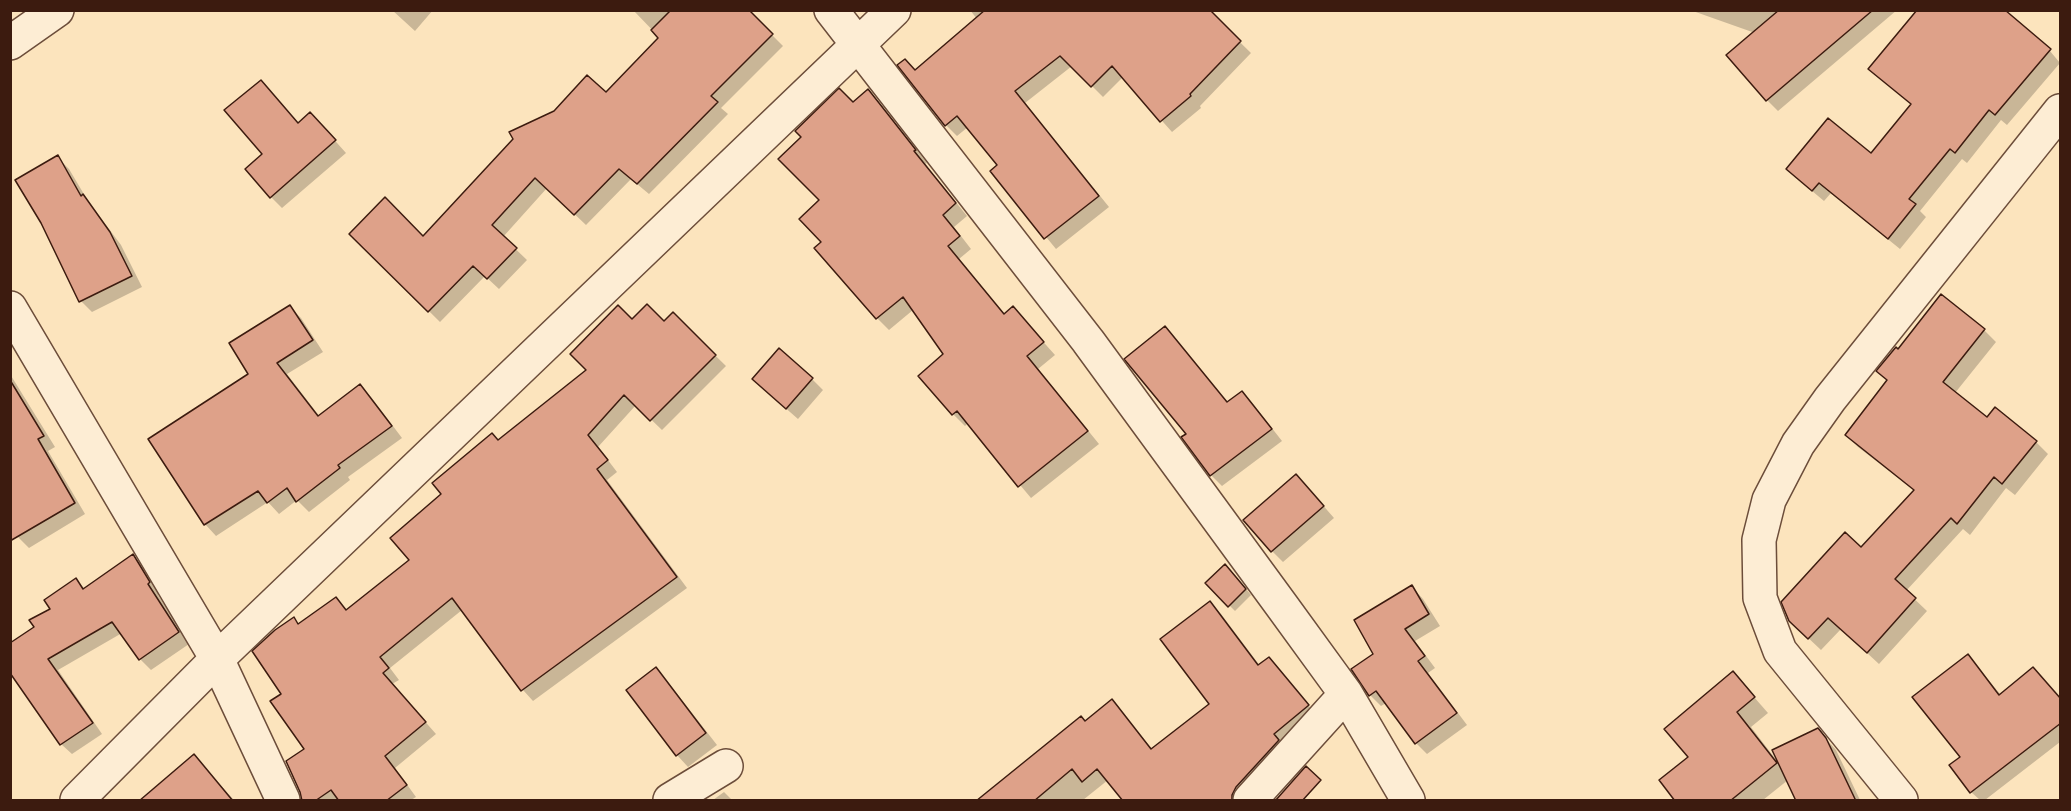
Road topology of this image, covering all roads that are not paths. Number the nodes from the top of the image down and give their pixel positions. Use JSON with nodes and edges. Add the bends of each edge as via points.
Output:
{"nodes":[{"id":1,"x":57,"y":10,"type":"edge"},
{"id":2,"x":831,"y":10,"type":"edge"},
{"id":3,"x":894,"y":10,"type":"edge"},
{"id":4,"x":10,"y":43,"type":"edge"},
{"id":5,"x":859,"y":45,"type":"junction"},
{"id":6,"x":2061,"y":111,"type":"edge"},
{"id":7,"x":10,"y":308,"type":"edge"},
{"id":8,"x":217,"y":659,"type":"junction"},
{"id":9,"x":1346,"y":694,"type":"junction"},
{"id":10,"x":726,"y":766,"type":"dead end"},
{"id":11,"x":77,"y":801,"type":"edge"},
{"id":12,"x":283,"y":801,"type":"edge"},
{"id":13,"x":670,"y":801,"type":"edge"},
{"id":14,"x":1250,"y":801,"type":"edge"},
{"id":15,"x":1408,"y":801,"type":"edge"},
{"id":16,"x":1901,"y":801,"type":"edge"}],
"edges":[{"from":1,"to":4,"type":"street"},
{"from":2,"to":5,"type":"street"},
{"from":3,"to":5,"type":"street"},
{"from":5,"to":8,"type":"street"},
{"from":5,"to":9,"type":"street","via":[[1088,341]]},
{"from":6,"to":16,"type":"street","via":[[1798,444],[1769,500],[1759,540],[1760,598],[1780,651]]},
{"from":7,"to":8,"type":"street"},
{"from":8,"to":11,"type":"street"},
{"from":8,"to":12,"type":"street"},
{"from":9,"to":14,"type":"street"},
{"from":9,"to":15,"type":"street"},
{"from":10,"to":13,"type":"street"}]}
